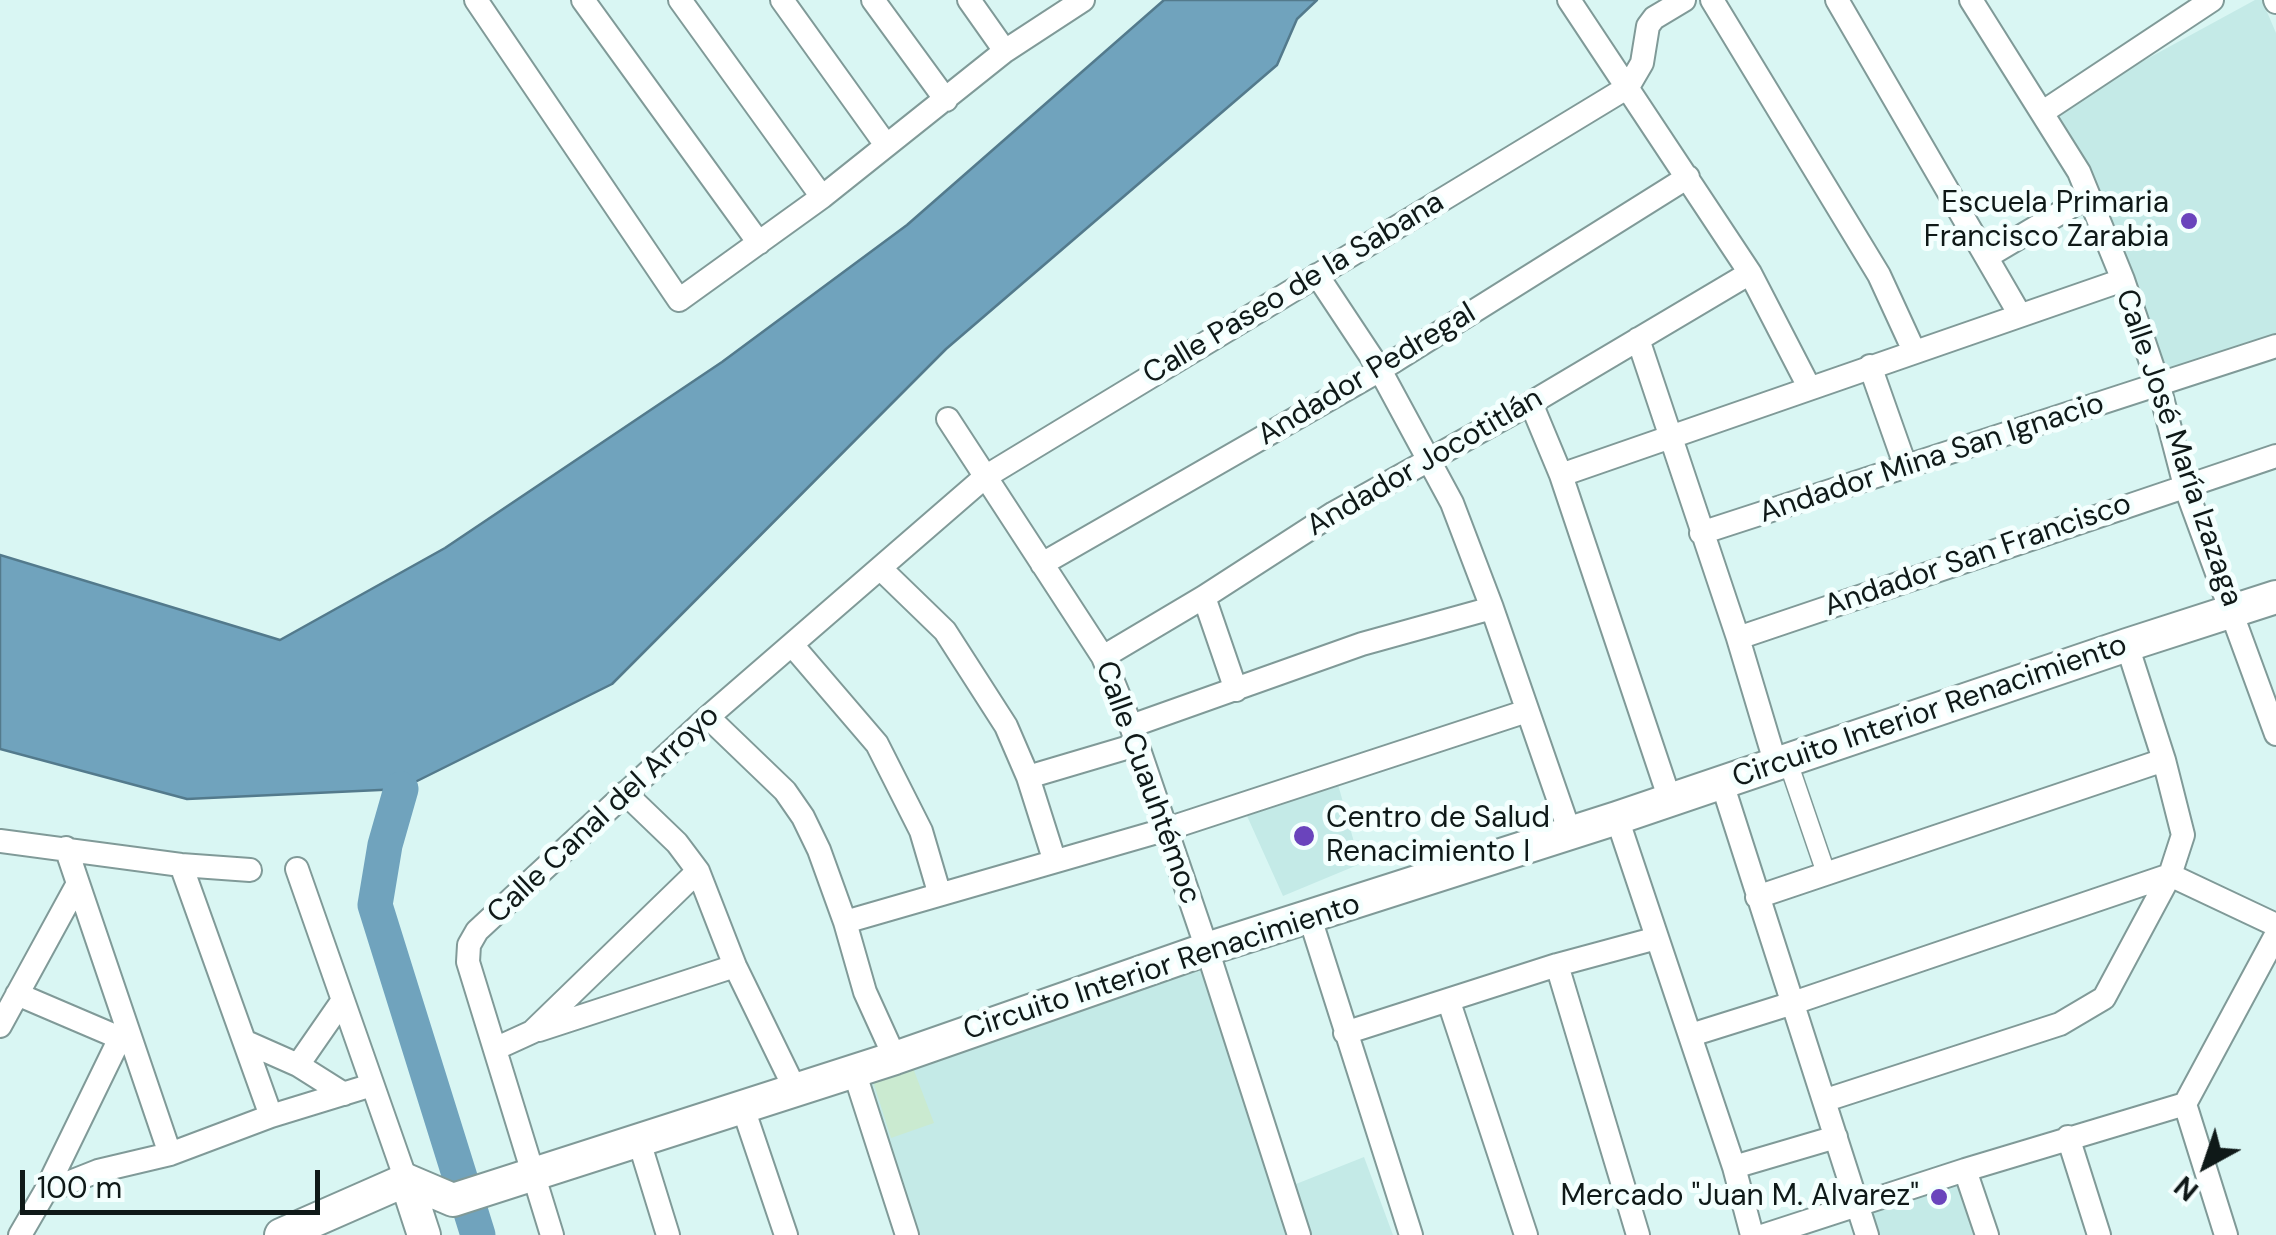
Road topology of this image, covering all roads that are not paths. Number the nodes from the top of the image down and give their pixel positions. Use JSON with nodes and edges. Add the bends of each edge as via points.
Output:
{"nodes":[{"id":1,"x":476,"y":0,"type":"edge"},
{"id":2,"x":583,"y":0,"type":"edge"},
{"id":3,"x":680,"y":0,"type":"edge"},
{"id":4,"x":782,"y":0,"type":"edge"},
{"id":5,"x":873,"y":0,"type":"edge"},
{"id":6,"x":970,"y":0,"type":"edge"},
{"id":7,"x":1083,"y":0,"type":"edge"},
{"id":8,"x":1569,"y":0,"type":"edge"},
{"id":9,"x":1684,"y":0,"type":"edge"},
{"id":10,"x":1712,"y":0,"type":"edge"},
{"id":11,"x":1837,"y":0,"type":"edge"},
{"id":12,"x":1972,"y":0,"type":"edge"},
{"id":13,"x":2212,"y":0,"type":"edge"},
{"id":14,"x":1005,"y":51,"type":"junction"},
{"id":15,"x":1628,"y":87,"type":"junction"},
{"id":16,"x":946,"y":100,"type":"junction"},
{"id":17,"x":2043,"y":112,"type":"junction"},
{"id":18,"x":886,"y":146,"type":"junction"},
{"id":19,"x":1688,"y":177,"type":"junction"},
{"id":20,"x":822,"y":197,"type":"junction"},
{"id":21,"x":2087,"y":197,"type":"junction"},
{"id":22,"x":759,"y":243,"type":"junction"},
{"id":23,"x":1988,"y":256,"type":"junction"},
{"id":24,"x":1750,"y":273,"type":"junction"},
{"id":25,"x":1317,"y":275,"type":"junction"},
{"id":26,"x":2123,"y":280,"type":"junction"},
{"id":27,"x":2020,"y":316,"type":"junction"},
{"id":28,"x":1638,"y":340,"type":"junction"},
{"id":29,"x":2276,"y":346,"type":"edge"},
{"id":30,"x":1914,"y":351,"type":"junction"},
{"id":31,"x":1870,"y":366,"type":"junction"},
{"id":32,"x":1380,"y":370,"type":"junction"},
{"id":33,"x":2159,"y":386,"type":"junction"},
{"id":34,"x":1809,"y":387,"type":"junction"},
{"id":35,"x":1530,"y":403,"type":"junction"},
{"id":36,"x":948,"y":419,"type":"dead end"},
{"id":37,"x":1670,"y":436,"type":"junction"},
{"id":38,"x":2276,"y":456,"type":"edge"},
{"id":39,"x":1430,"y":460,"type":"junction"},
{"id":40,"x":1905,"y":465,"type":"junction"},
{"id":41,"x":1562,"y":475,"type":"junction"},
{"id":42,"x":985,"y":477,"type":"junction"},
{"id":43,"x":2185,"y":486,"type":"junction"},
{"id":44,"x":1701,"y":533,"type":"junction"},
{"id":45,"x":1042,"y":564,"type":"junction"},
{"id":46,"x":882,"y":568,"type":"junction"},
{"id":47,"x":1204,"y":597,"type":"junction"},
{"id":48,"x":2276,"y":598,"type":"edge"},
{"id":49,"x":1492,"y":608,"type":"junction"},
{"id":50,"x":2233,"y":612,"type":"junction"},
{"id":51,"x":1738,"y":638,"type":"junction"},
{"id":52,"x":2127,"y":645,"type":"junction"},
{"id":53,"x":793,"y":646,"type":"junction"},
{"id":54,"x":1103,"y":657,"type":"junction"},
{"id":55,"x":1236,"y":690,"type":"junction"},
{"id":56,"x":1527,"y":711,"type":"junction"},
{"id":57,"x":708,"y":718,"type":"junction"},
{"id":58,"x":2276,"y":734,"type":"edge"},
{"id":59,"x":1134,"y":736,"type":"junction"},
{"id":60,"x":2164,"y":760,"type":"junction"},
{"id":61,"x":1782,"y":762,"type":"junction"},
{"id":62,"x":1028,"y":778,"type":"junction"},
{"id":63,"x":1722,"y":783,"type":"junction"},
{"id":64,"x":625,"y":793,"type":"junction"},
{"id":65,"x":1670,"y":800,"type":"junction"},
{"id":66,"x":1617,"y":818,"type":"junction"},
{"id":67,"x":1164,"y":830,"type":"junction"},
{"id":68,"x":1570,"y":833,"type":"junction"},
{"id":69,"x":0,"y":841,"type":"edge"},
{"id":70,"x":66,"y":848,"type":"junction"},
{"id":71,"x":1054,"y":860,"type":"junction"},
{"id":72,"x":181,"y":865,"type":"junction"},
{"id":73,"x":297,"y":869,"type":"dead end"},
{"id":74,"x":250,"y":870,"type":"dead end"},
{"id":75,"x":698,"y":872,"type":"junction"},
{"id":76,"x":1826,"y":872,"type":"junction"},
{"id":77,"x":2170,"y":875,"type":"junction"},
{"id":78,"x":76,"y":886,"type":"junction"},
{"id":79,"x":939,"y":892,"type":"junction"},
{"id":80,"x":1757,"y":897,"type":"junction"},
{"id":81,"x":1310,"y":918,"type":"junction"},
{"id":82,"x":845,"y":922,"type":"junction"},
{"id":83,"x":2276,"y":926,"type":"edge"},
{"id":84,"x":2276,"y":935,"type":"edge"},
{"id":85,"x":1657,"y":938,"type":"junction"},
{"id":86,"x":1207,"y":949,"type":"junction"},
{"id":87,"x":1557,"y":965,"type":"junction"},
{"id":88,"x":736,"y":966,"type":"junction"},
{"id":89,"x":17,"y":994,"type":"junction"},
{"id":90,"x":1449,"y":1002,"type":"junction"},
{"id":91,"x":342,"y":1003,"type":"junction"},
{"id":92,"x":1794,"y":1004,"type":"junction"},
{"id":93,"x":0,"y":1026,"type":"edge"},
{"id":94,"x":532,"y":1032,"type":"junction"},
{"id":95,"x":1345,"y":1033,"type":"junction"},
{"id":96,"x":1692,"y":1035,"type":"junction"},
{"id":97,"x":125,"y":1037,"type":"junction"},
{"id":98,"x":246,"y":1042,"type":"junction"},
{"id":99,"x":497,"y":1048,"type":"junction"},
{"id":100,"x":895,"y":1058,"type":"junction"},
{"id":101,"x":298,"y":1065,"type":"junction"},
{"id":102,"x":854,"y":1071,"type":"junction"},
{"id":103,"x":372,"y":1085,"type":"junction"},
{"id":104,"x":795,"y":1090,"type":"junction"},
{"id":105,"x":344,"y":1094,"type":"junction"},
{"id":106,"x":1826,"y":1100,"type":"junction"},
{"id":107,"x":2184,"y":1104,"type":"junction"},
{"id":108,"x":742,"y":1106,"type":"junction"},
{"id":109,"x":271,"y":1116,"type":"junction"},
{"id":110,"x":1836,"y":1136,"type":"junction"},
{"id":111,"x":638,"y":1138,"type":"junction"},
{"id":112,"x":2068,"y":1138,"type":"junction"},
{"id":113,"x":170,"y":1154,"type":"junction"},
{"id":114,"x":1734,"y":1167,"type":"junction"},
{"id":115,"x":1965,"y":1170,"type":"junction"},
{"id":116,"x":532,"y":1173,"type":"junction"},
{"id":117,"x":406,"y":1180,"type":"junction"},
{"id":118,"x":45,"y":1192,"type":"junction"},
{"id":119,"x":1858,"y":1203,"type":"junction"},
{"id":120,"x":20,"y":1235,"type":"edge"},
{"id":121,"x":280,"y":1235,"type":"edge"},
{"id":122,"x":424,"y":1235,"type":"edge"},
{"id":123,"x":552,"y":1235,"type":"edge"},
{"id":124,"x":668,"y":1235,"type":"edge"},
{"id":125,"x":786,"y":1235,"type":"edge"},
{"id":126,"x":907,"y":1235,"type":"edge"},
{"id":127,"x":1299,"y":1235,"type":"edge"},
{"id":128,"x":1411,"y":1235,"type":"edge"},
{"id":129,"x":1526,"y":1235,"type":"edge"},
{"id":130,"x":1638,"y":1235,"type":"edge"},
{"id":131,"x":1752,"y":1235,"type":"edge"},
{"id":132,"x":1764,"y":1235,"type":"edge"},
{"id":133,"x":1867,"y":1235,"type":"edge"},
{"id":134,"x":1986,"y":1235,"type":"edge"},
{"id":135,"x":2098,"y":1235,"type":"edge"},
{"id":136,"x":2226,"y":1235,"type":"edge"}],
"edges":[{"from":1,"to":22,"type":"street","via":[[678,300]]},
{"from":2,"to":22,"type":"street"},
{"from":3,"to":20,"type":"street"},
{"from":4,"to":18,"type":"street"},
{"from":5,"to":16,"type":"street"},
{"from":6,"to":14,"type":"street"},
{"from":7,"to":14,"type":"street"},
{"from":8,"to":15,"type":"street"},
{"from":9,"to":15,"type":"street","via":[[1648,26],[1642,64]]},
{"from":10,"to":30,"type":"street","via":[[1879,276]]},
{"from":11,"to":23,"type":"street"},
{"from":12,"to":17,"type":"street","name":"Calle José María Izazaga"},
{"from":13,"to":17,"type":"street"},
{"from":14,"to":16,"type":"street"},
{"from":15,"to":19,"type":"street"},
{"from":15,"to":25,"type":"street","name":"Calle Paseo de la Sabana"},
{"from":16,"to":18,"type":"street"},
{"from":17,"to":21,"type":"street","name":"Calle José María Izazaga"},
{"from":18,"to":20,"type":"street"},
{"from":19,"to":24,"type":"street"},
{"from":19,"to":32,"type":"street","name":"Andador Pedregal"},
{"from":20,"to":22,"type":"street"},
{"from":21,"to":23,"type":"street"},
{"from":21,"to":26,"type":"street","name":"Calle José María Izazaga"},
{"from":23,"to":27,"type":"street"},
{"from":24,"to":28,"type":"street","name":"Andador Jocotitlán"},
{"from":24,"to":34,"type":"street"},
{"from":25,"to":32,"type":"street"},
{"from":25,"to":42,"type":"street","name":"Calle Paseo de la Sabana"},
{"from":26,"to":27,"type":"street"},
{"from":26,"to":33,"type":"street","name":"Calle José María Izazaga"},
{"from":27,"to":30,"type":"street"},
{"from":28,"to":35,"type":"street","name":"Andador Jocotitlán"},
{"from":28,"to":37,"type":"street"},
{"from":29,"to":33,"type":"street","name":"Andador Mina San Ignacio"},
{"from":30,"to":31,"type":"street"},
{"from":31,"to":34,"type":"street"},
{"from":31,"to":40,"type":"street"},
{"from":32,"to":39,"type":"street"},
{"from":32,"to":45,"type":"street","name":"Andador Pedregal"},
{"from":33,"to":40,"type":"street","name":"Andador Mina San Ignacio"},
{"from":33,"to":43,"type":"street","name":"Calle José María Izazaga"},
{"from":34,"to":37,"type":"street"},
{"from":35,"to":39,"type":"street","name":"Andador Jocotitlán"},
{"from":35,"to":41,"type":"street"},
{"from":36,"to":42,"type":"street","name":"Calle Cuauhtémoc"},
{"from":37,"to":41,"type":"street"},
{"from":37,"to":44,"type":"street"},
{"from":38,"to":43,"type":"street","name":"Andador San Francisco"},
{"from":39,"to":47,"type":"street","name":"Andador Jocotitlán"},
{"from":39,"to":49,"type":"street"},
{"from":40,"to":44,"type":"street","name":"Andador Mina San Ignacio"},
{"from":41,"to":65,"type":"street"},
{"from":42,"to":45,"type":"street","name":"Calle Cuauhtémoc"},
{"from":42,"to":46,"type":"street","name":"Calle Paseo de la Sabana"},
{"from":43,"to":50,"type":"street","name":"Calle José María Izazaga"},
{"from":43,"to":51,"type":"street","name":"Andador San Francisco"},
{"from":44,"to":51,"type":"street"},
{"from":45,"to":54,"type":"street","name":"Calle Cuauhtémoc"},
{"from":46,"to":53,"type":"street","name":"Calle Canal del Arroyo"},
{"from":46,"to":62,"type":"street","via":[[945,631],[1006,726]]},
{"from":47,"to":54,"type":"street","name":"Andador Jocotitlán"},
{"from":47,"to":55,"type":"street"},
{"from":48,"to":50,"type":"main road","name":"Circuito Interior Renacimiento"},
{"from":49,"to":55,"type":"street","via":[[1362,644]]},
{"from":49,"to":56,"type":"street"},
{"from":50,"to":52,"type":"main road","name":"Circuito Interior Renacimiento"},
{"from":50,"to":58,"type":"street","name":"Calle José María Izazaga"},
{"from":51,"to":61,"type":"street"},
{"from":52,"to":60,"type":"street"},
{"from":52,"to":61,"type":"main road","name":"Circuito Interior Renacimiento"},
{"from":53,"to":57,"type":"street","name":"Calle Canal del Arroyo"},
{"from":53,"to":79,"type":"street","via":[[877,744],[921,831]]},
{"from":54,"to":59,"type":"street","name":"Calle Cuauhtémoc"},
{"from":55,"to":59,"type":"street"},
{"from":56,"to":67,"type":"street"},
{"from":56,"to":68,"type":"street"},
{"from":57,"to":64,"type":"street","name":"Calle Canal del Arroyo"},
{"from":57,"to":82,"type":"street","via":[[802,817]]},
{"from":59,"to":62,"type":"street"},
{"from":59,"to":67,"type":"street","name":"Calle Cuauhtémoc"},
{"from":60,"to":76,"type":"street"},
{"from":60,"to":77,"type":"street","via":[[2183,835]]},
{"from":61,"to":63,"type":"main road","name":"Circuito Interior Renacimiento"},
{"from":61,"to":76,"type":"street"},
{"from":62,"to":71,"type":"street"},
{"from":63,"to":65,"type":"main road","name":"Circuito Interior Renacimiento"},
{"from":63,"to":80,"type":"street"},
{"from":64,"to":75,"type":"street"},
{"from":64,"to":99,"type":"street","name":"Calle Canal del Arroyo","via":[[469,945],[468,962]]},
{"from":65,"to":66,"type":"main road","name":"Circuito Interior Renacimiento"},
{"from":66,"to":68,"type":"main road","name":"Circuito Interior Renacimiento"},
{"from":66,"to":85,"type":"street"},
{"from":67,"to":71,"type":"street"},
{"from":67,"to":86,"type":"street","name":"Calle Cuauhtémoc"},
{"from":68,"to":81,"type":"main road","name":"Circuito Interior Renacimiento"},
{"from":69,"to":70,"type":"street"},
{"from":70,"to":72,"type":"street"},
{"from":70,"to":78,"type":"street"},
{"from":71,"to":79,"type":"street"},
{"from":72,"to":74,"type":"street"},
{"from":72,"to":98,"type":"street"},
{"from":73,"to":91,"type":"street"},
{"from":75,"to":88,"type":"street"},
{"from":75,"to":94,"type":"street"},
{"from":76,"to":80,"type":"street"},
{"from":77,"to":83,"type":"street"},
{"from":77,"to":92,"type":"street"},
{"from":77,"to":106,"type":"street","via":[[2093,1007],[2060,1024]]},
{"from":78,"to":89,"type":"street"},
{"from":78,"to":97,"type":"street"},
{"from":79,"to":82,"type":"street"},
{"from":80,"to":92,"type":"street"},
{"from":81,"to":86,"type":"main road","name":"Circuito Interior Renacimiento"},
{"from":81,"to":95,"type":"street"},
{"from":82,"to":100,"type":"street","via":[[864,992]]},
{"from":84,"to":107,"type":"street"},
{"from":85,"to":87,"type":"street"},
{"from":85,"to":96,"type":"street"},
{"from":86,"to":100,"type":"main road","name":"Circuito Interior Renacimiento"},
{"from":86,"to":127,"type":"street","name":"Calle Cuauhtémoc"},
{"from":87,"to":90,"type":"street"},
{"from":87,"to":130,"type":"street"},
{"from":88,"to":94,"type":"street"},
{"from":88,"to":104,"type":"street"},
{"from":89,"to":93,"type":"street"},
{"from":89,"to":97,"type":"street"},
{"from":90,"to":95,"type":"street"},
{"from":90,"to":129,"type":"street"},
{"from":91,"to":101,"type":"street"},
{"from":91,"to":103,"type":"street"},
{"from":92,"to":96,"type":"street"},
{"from":92,"to":106,"type":"street"},
{"from":94,"to":99,"type":"street"},
{"from":95,"to":128,"type":"street"},
{"from":96,"to":114,"type":"street"},
{"from":97,"to":113,"type":"street"},
{"from":97,"to":118,"type":"street"},
{"from":98,"to":101,"type":"street"},
{"from":98,"to":109,"type":"street"},
{"from":99,"to":116,"type":"street","name":"Calle Canal del Arroyo"},
{"from":100,"to":102,"type":"main road","name":"Circuito Interior Renacimiento"},
{"from":101,"to":105,"type":"street"},
{"from":102,"to":104,"type":"main road","name":"Circuito Interior Renacimiento"},
{"from":102,"to":126,"type":"street"},
{"from":103,"to":105,"type":"street"},
{"from":103,"to":117,"type":"street"},
{"from":104,"to":108,"type":"main road","name":"Circuito Interior Renacimiento"},
{"from":105,"to":109,"type":"street"},
{"from":106,"to":110,"type":"street"},
{"from":107,"to":112,"type":"street"},
{"from":107,"to":136,"type":"street"},
{"from":108,"to":111,"type":"main road","name":"Circuito Interior Renacimiento"},
{"from":108,"to":125,"type":"street"},
{"from":109,"to":113,"type":"street"},
{"from":110,"to":114,"type":"street"},
{"from":110,"to":119,"type":"street"},
{"from":111,"to":116,"type":"main road","name":"Circuito Interior Renacimiento"},
{"from":111,"to":124,"type":"street"},
{"from":112,"to":115,"type":"street"},
{"from":112,"to":135,"type":"street"},
{"from":113,"to":118,"type":"street"},
{"from":114,"to":131,"type":"street"},
{"from":115,"to":119,"type":"street"},
{"from":115,"to":134,"type":"street"},
{"from":116,"to":117,"type":"main road","name":"Circuito Interior Renacimiento","via":[[469,1194]]},
{"from":116,"to":123,"type":"street","name":"Calle Canal del Arroyo"},
{"from":117,"to":121,"type":"main road"},
{"from":117,"to":122,"type":"main road"},
{"from":118,"to":120,"type":"street"},
{"from":119,"to":132,"type":"street"},
{"from":119,"to":133,"type":"street"}]}
